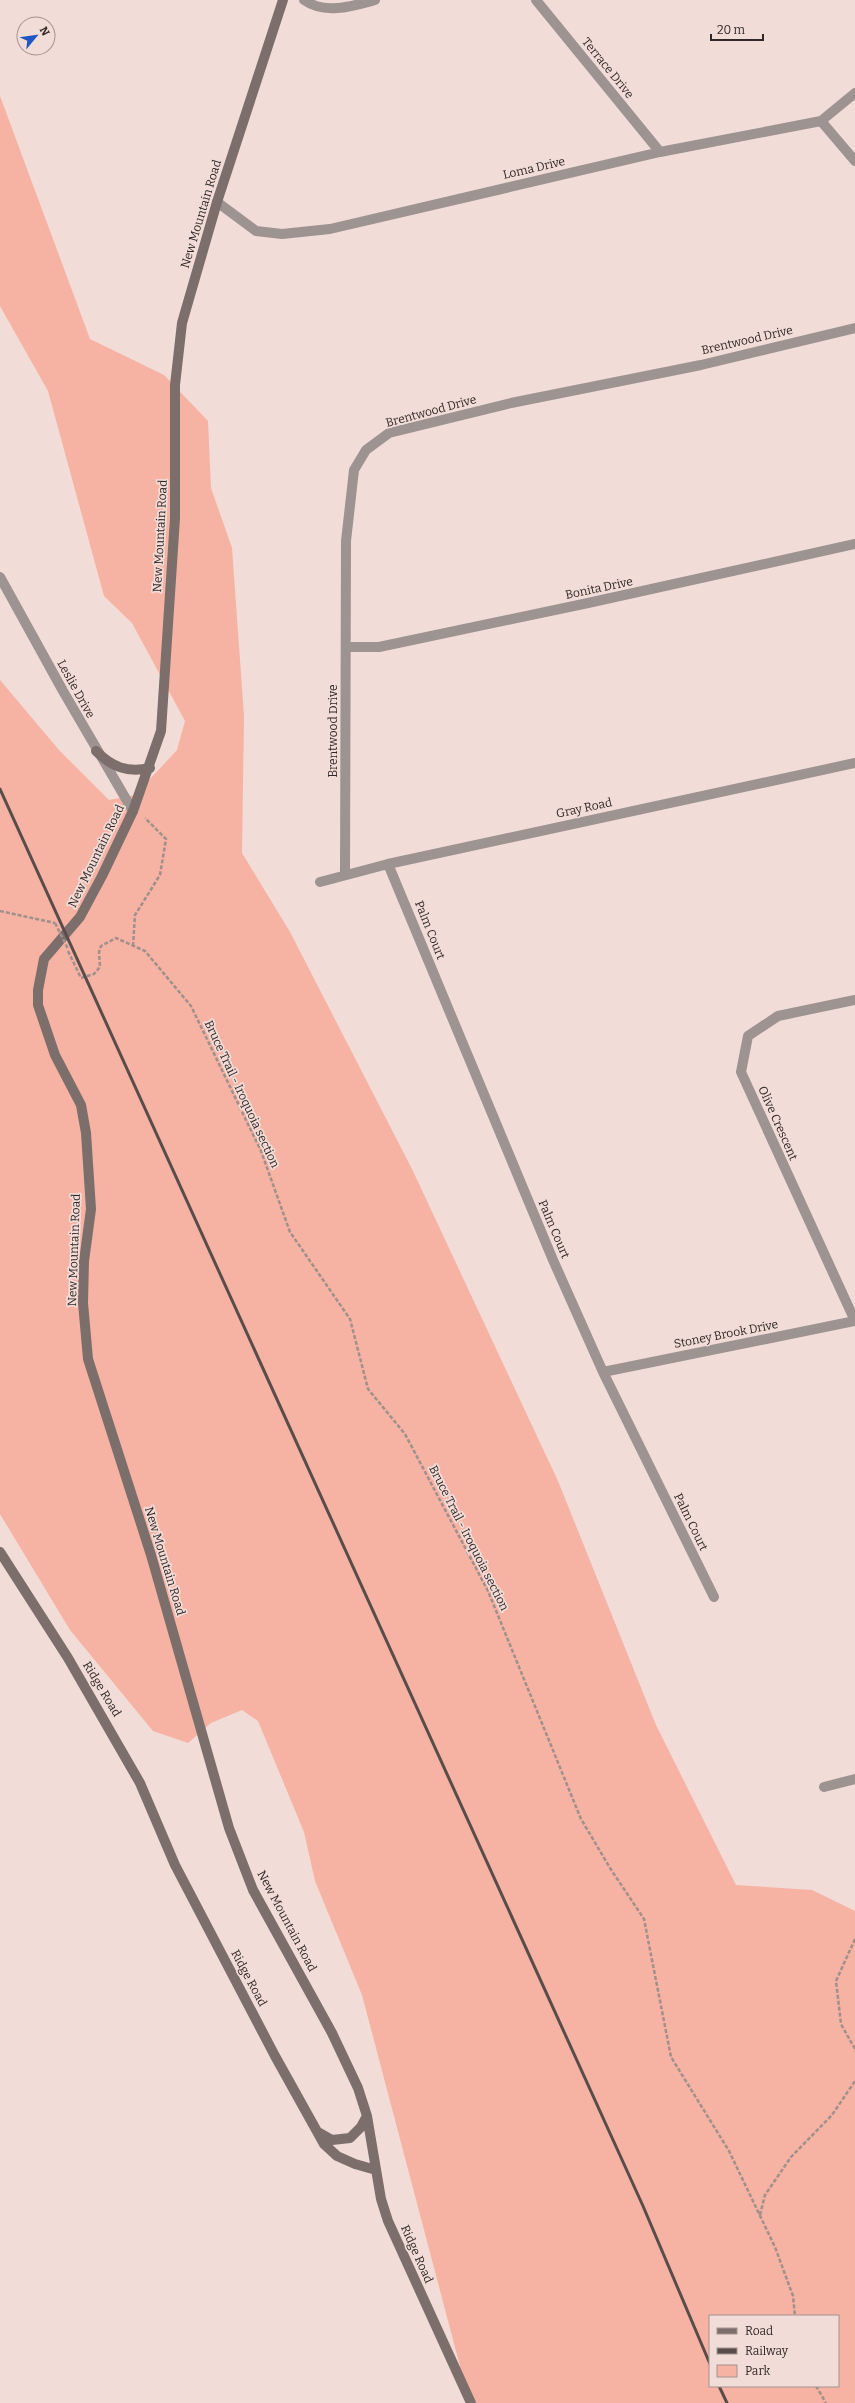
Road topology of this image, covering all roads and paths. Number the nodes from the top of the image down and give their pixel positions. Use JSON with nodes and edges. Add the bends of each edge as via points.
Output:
{"nodes":[{"id":1,"x":283,"y":0,"type":"edge"},
{"id":2,"x":304,"y":0,"type":"edge"},
{"id":3,"x":375,"y":0,"type":"edge"},
{"id":4,"x":536,"y":0,"type":"edge"},
{"id":5,"x":855,"y":93,"type":"edge"},
{"id":6,"x":821,"y":121,"type":"junction"},
{"id":7,"x":660,"y":152,"type":"junction"},
{"id":8,"x":855,"y":161,"type":"edge"},
{"id":9,"x":217,"y":202,"type":"junction"},
{"id":10,"x":855,"y":328,"type":"edge"},
{"id":11,"x":855,"y":544,"type":"edge"},
{"id":12,"x":0,"y":577,"type":"edge"},
{"id":13,"x":346,"y":647,"type":"junction"},
{"id":14,"x":96,"y":750,"type":"junction"},
{"id":15,"x":855,"y":762,"type":"edge"},
{"id":16,"x":150,"y":768,"type":"junction"},
{"id":17,"x":134,"y":810,"type":"junction"},
{"id":18,"x":388,"y":864,"type":"junction"},
{"id":19,"x":345,"y":875,"type":"junction"},
{"id":20,"x":320,"y":882,"type":"dead end"},
{"id":21,"x":0,"y":911,"type":"edge"},
{"id":22,"x":133,"y":946,"type":"junction"},
{"id":23,"x":855,"y":1000,"type":"edge"},
{"id":24,"x":855,"y":1321,"type":"edge"},
{"id":25,"x":603,"y":1372,"type":"junction"},
{"id":26,"x":0,"y":1552,"type":"edge"},
{"id":27,"x":714,"y":1597,"type":"dead end"},
{"id":28,"x":855,"y":1779,"type":"edge"},
{"id":29,"x":824,"y":1787,"type":"dead end"},
{"id":30,"x":855,"y":1939,"type":"edge"},
{"id":31,"x":855,"y":2049,"type":"edge"},
{"id":32,"x":855,"y":2081,"type":"edge"},
{"id":33,"x":366,"y":2116,"type":"junction"},
{"id":34,"x":317,"y":2132,"type":"junction"},
{"id":35,"x":376,"y":2170,"type":"junction"},
{"id":36,"x":760,"y":2216,"type":"junction"},
{"id":37,"x":795,"y":2315,"type":"edge"},
{"id":38,"x":817,"y":2387,"type":"edge"},
{"id":39,"x":471,"y":2403,"type":"edge"},
{"id":40,"x":826,"y":2403,"type":"edge"}],
"edges":[{"from":1,"to":9,"type":"main road","name":"New Mountain Road"},
{"from":2,"to":3,"type":"street","via":[[326,9],[350,7]]},
{"from":4,"to":7,"type":"street","name":"Terrace Drive"},
{"from":5,"to":6,"type":"street","name":"Loma Drive"},
{"from":6,"to":7,"type":"street","name":"Loma Drive"},
{"from":6,"to":8,"type":"street"},
{"from":7,"to":9,"type":"street","name":"Loma Drive","via":[[322,230],[282,234],[256,231]]},
{"from":9,"to":16,"type":"main road","name":"New Mountain Road","via":[[182,323],[175,384],[175,518],[161,731]]},
{"from":10,"to":13,"type":"street","name":"Brentwood Drive","via":[[701,365],[511,403],[389,433],[366,450],[354,470],[346,541]]},
{"from":11,"to":13,"type":"street","name":"Bonita Drive","via":[[379,647]]},
{"from":12,"to":14,"type":"street","name":"Leslie Drive"},
{"from":13,"to":19,"type":"street","name":"Brentwood Drive"},
{"from":14,"to":16,"type":"main road","via":[[107,762],[121,769],[131,771]]},
{"from":14,"to":17,"type":"street","name":"Leslie Drive"},
{"from":15,"to":18,"type":"street","name":"Gray Road"},
{"from":16,"to":17,"type":"main road","name":"New Mountain Road"},
{"from":17,"to":22,"type":"path","via":[[166,839],[160,875],[135,914]]},
{"from":17,"to":33,"type":"main road","name":"New Mountain Road","via":[[80,917],[44,959],[38,990],[41,1018],[81,1105],[86,1133],[91,1209],[84,1261],[83,1303],[88,1359],[153,1563],[229,1828],[253,1890],[332,2033],[358,2088]]},
{"from":18,"to":19,"type":"street","name":"Gray Road"},
{"from":18,"to":25,"type":"street","name":"Palm Court","via":[[552,1260]]},
{"from":19,"to":20,"type":"street","name":"Gray Road"},
{"from":21,"to":22,"type":"path","name":"Bruce Trail - Iroquoia section","bridge":true,"via":[[55,923],[81,978],[94,974],[100,967],[101,946],[116,938]]},
{"from":22,"to":36,"type":"path","name":"Bruce Trail - Iroquoia section","via":[[145,950],[191,1006],[261,1151],[290,1232],[350,1319],[368,1389],[405,1434],[488,1591],[581,1819],[644,1919],[671,2057],[728,2151]]},
{"from":23,"to":24,"type":"street","name":"Olive Crescent","via":[[778,1016],[748,1036],[741,1072]]},
{"from":24,"to":25,"type":"street","name":"Stoney Brook Drive"},
{"from":25,"to":27,"type":"street","name":"Palm Court"},
{"from":26,"to":34,"type":"main road","name":"Ridge Road","via":[[76,1671],[140,1783],[175,1865]]},
{"from":28,"to":29,"type":"street"},
{"from":30,"to":31,"type":"path","via":[[836,1981],[841,2024]]},
{"from":32,"to":36,"type":"path","via":[[832,2114],[791,2157],[765,2195]]},
{"from":33,"to":34,"type":"main road","via":[[361,2127],[350,2138],[332,2140]]},
{"from":33,"to":35,"type":"main road","name":"New Mountain Road"},
{"from":34,"to":35,"type":"main road","name":"Ridge Road","via":[[324,2144],[337,2156]]},
{"from":35,"to":39,"type":"main road","name":"Ridge Road","via":[[388,2222]]},
{"from":36,"to":37,"type":"path","name":"Bruce Trail - Iroquoia section","via":[[775,2247],[793,2296]]},
{"from":38,"to":40,"type":"path"}]}
